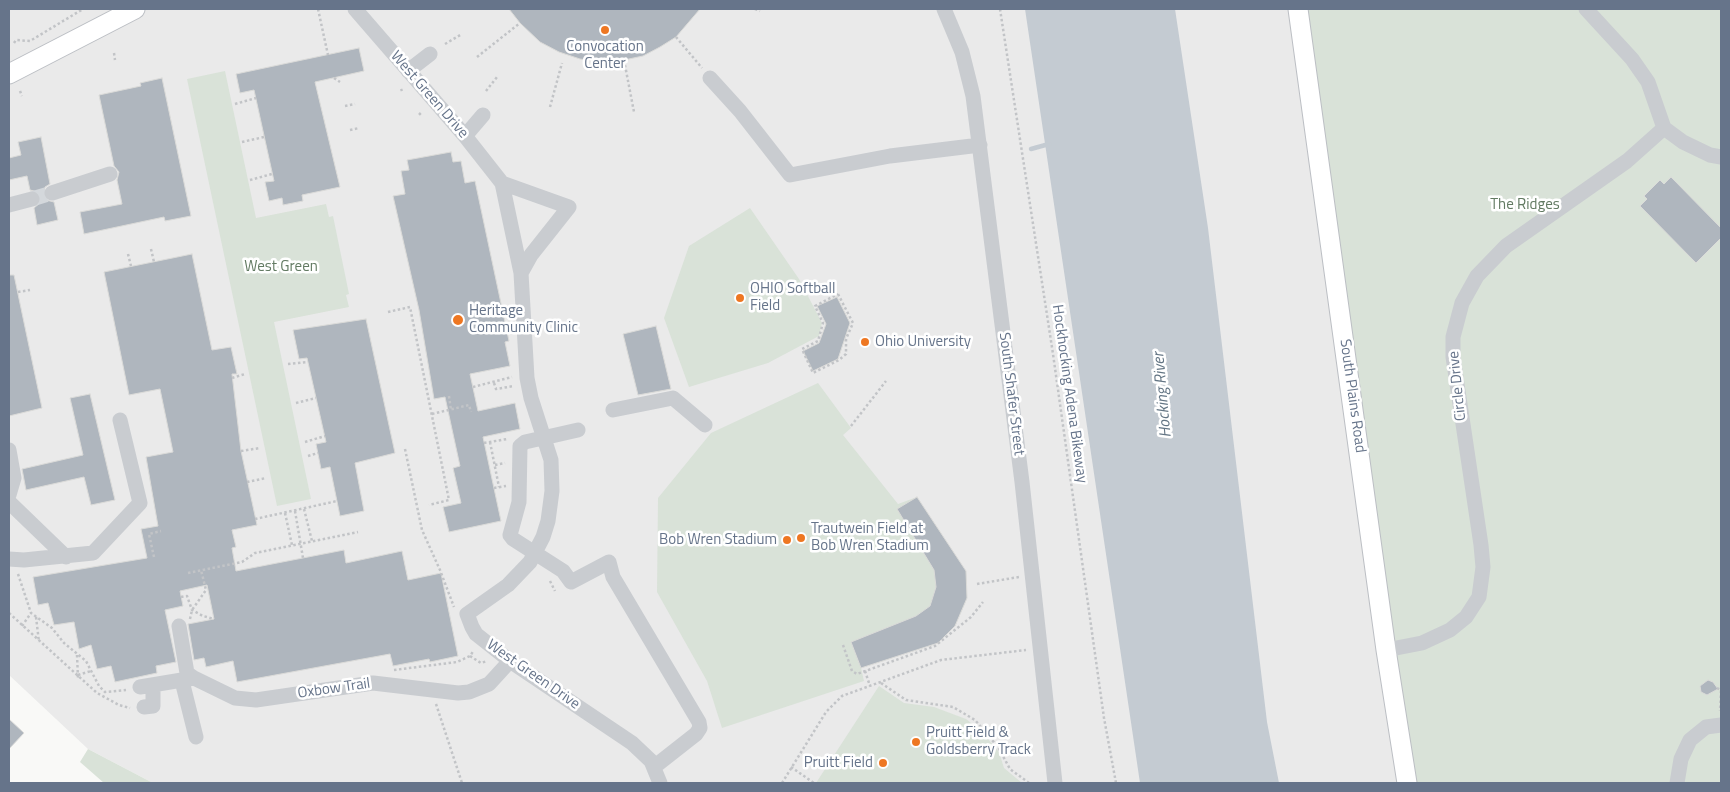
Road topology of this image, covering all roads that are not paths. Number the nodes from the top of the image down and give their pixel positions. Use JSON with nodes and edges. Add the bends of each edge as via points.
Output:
{"nodes":[{"id":1,"x":135,"y":9,"type":"edge"},
{"id":2,"x":355,"y":9,"type":"edge"},
{"id":3,"x":944,"y":9,"type":"edge"},
{"id":4,"x":1298,"y":9,"type":"edge"},
{"id":5,"x":1586,"y":9,"type":"edge"},
{"id":6,"x":430,"y":54,"type":"dead end"},
{"id":7,"x":408,"y":71,"type":"junction"},
{"id":8,"x":9,"y":72,"type":"edge"},
{"id":9,"x":710,"y":78,"type":"road end"},
{"id":10,"x":483,"y":115,"type":"dead end"},
{"id":11,"x":1664,"y":128,"type":"junction"},
{"id":12,"x":465,"y":136,"type":"junction"},
{"id":13,"x":980,"y":145,"type":"junction"},
{"id":14,"x":1721,"y":157,"type":"edge"},
{"id":15,"x":110,"y":174,"type":"dead end"},
{"id":16,"x":502,"y":183,"type":"junction"},
{"id":17,"x":52,"y":193,"type":"tunnel mouth"},
{"id":18,"x":32,"y":199,"type":"tunnel mouth"},
{"id":19,"x":9,"y":206,"type":"edge"},
{"id":20,"x":521,"y":273,"type":"junction"},
{"id":21,"x":612,"y":410,"type":"dead end"},
{"id":22,"x":120,"y":420,"type":"dead end"},
{"id":23,"x":705,"y":425,"type":"dead end"},
{"id":24,"x":578,"y":430,"type":"dead end"},
{"id":25,"x":545,"y":437,"type":"junction"},
{"id":26,"x":9,"y":450,"type":"edge"},
{"id":27,"x":9,"y":496,"type":"edge"},
{"id":28,"x":9,"y":502,"type":"edge"},
{"id":29,"x":536,"y":552,"type":"junction"},
{"id":30,"x":66,"y":557,"type":"junction"},
{"id":31,"x":9,"y":559,"type":"edge"},
{"id":32,"x":179,"y":626,"type":"dead end"},
{"id":33,"x":1386,"y":650,"type":"junction"},
{"id":34,"x":510,"y":661,"type":"junction"},
{"id":35,"x":188,"y":680,"type":"junction"},
{"id":36,"x":144,"y":707,"type":"road end"},
{"id":37,"x":1721,"y":725,"type":"edge"},
{"id":38,"x":196,"y":737,"type":"dead end"},
{"id":39,"x":654,"y":767,"type":"junction"},
{"id":40,"x":660,"y":783,"type":"edge"},
{"id":41,"x":1055,"y":783,"type":"edge"},
{"id":42,"x":1406,"y":783,"type":"edge"},
{"id":43,"x":1677,"y":783,"type":"edge"}],
"edges":[{"from":1,"to":8,"type":"main road"},
{"from":2,"to":7,"type":"street","name":"West Green Drive"},
{"from":3,"to":13,"type":"street","name":"South Shafer Street","via":[[962,52]]},
{"from":4,"to":33,"type":"main road","name":"South Plains Road"},
{"from":5,"to":11,"type":"street","via":[[1632,59],[1648,82]]},
{"from":6,"to":7,"type":"street"},
{"from":7,"to":12,"type":"street","name":"West Green Drive"},
{"from":9,"to":13,"type":"street","via":[[790,175],[890,156]]},
{"from":10,"to":12,"type":"street"},
{"from":11,"to":14,"type":"street","via":[[1683,142]]},
{"from":11,"to":33,"type":"street","name":"Circle Drive","via":[[1628,161],[1506,246],[1477,276],[1462,303],[1453,337],[1453,357],[1481,545],[1483,567],[1479,597],[1466,617],[1450,630],[1422,643]]},
{"from":12,"to":16,"type":"street","name":"West Green Drive"},
{"from":13,"to":41,"type":"street","name":"South Shafer Street"},
{"from":15,"to":17,"type":"street"},
{"from":16,"to":20,"type":"street","name":"West Green Drive"},
{"from":16,"to":20,"type":"street","via":[[569,207]]},
{"from":18,"to":19,"type":"street"},
{"from":20,"to":25,"type":"street","name":"West Green Drive","via":[[527,378]]},
{"from":21,"to":23,"type":"street","via":[[674,398]]},
{"from":22,"to":30,"type":"street","via":[[140,503],[97,551],[90,555]]},
{"from":24,"to":25,"type":"street"},
{"from":25,"to":29,"type":"street","name":"West Green Drive","via":[[551,460],[552,491],[548,521]]},
{"from":25,"to":29,"type":"street","via":[[520,446],[519,502],[510,531],[513,539]]},
{"from":26,"to":27,"type":"street","via":[[14,478]]},
{"from":28,"to":30,"type":"street"},
{"from":29,"to":34,"type":"street","name":"West Green Drive","via":[[508,585],[467,614],[476,634]]},
{"from":29,"to":39,"type":"street","via":[[563,571],[571,582],[609,562],[613,577],[686,699],[700,728]]},
{"from":30,"to":31,"type":"street"},
{"from":32,"to":35,"type":"street"},
{"from":33,"to":42,"type":"main road","name":"South Plains Road"},
{"from":34,"to":35,"type":"street","name":"Oxbow Trail","via":[[497,678],[480,688],[458,692],[373,683],[256,700],[235,698]]},
{"from":34,"to":39,"type":"street","name":"West Green Drive","via":[[632,743]]},
{"from":35,"to":36,"type":"street","via":[[147,686],[153,706]]},
{"from":35,"to":38,"type":"street"},
{"from":37,"to":43,"type":"street","via":[[1706,727],[1690,740],[1681,759]]},
{"from":39,"to":40,"type":"street","name":"West Green Drive"}]}
